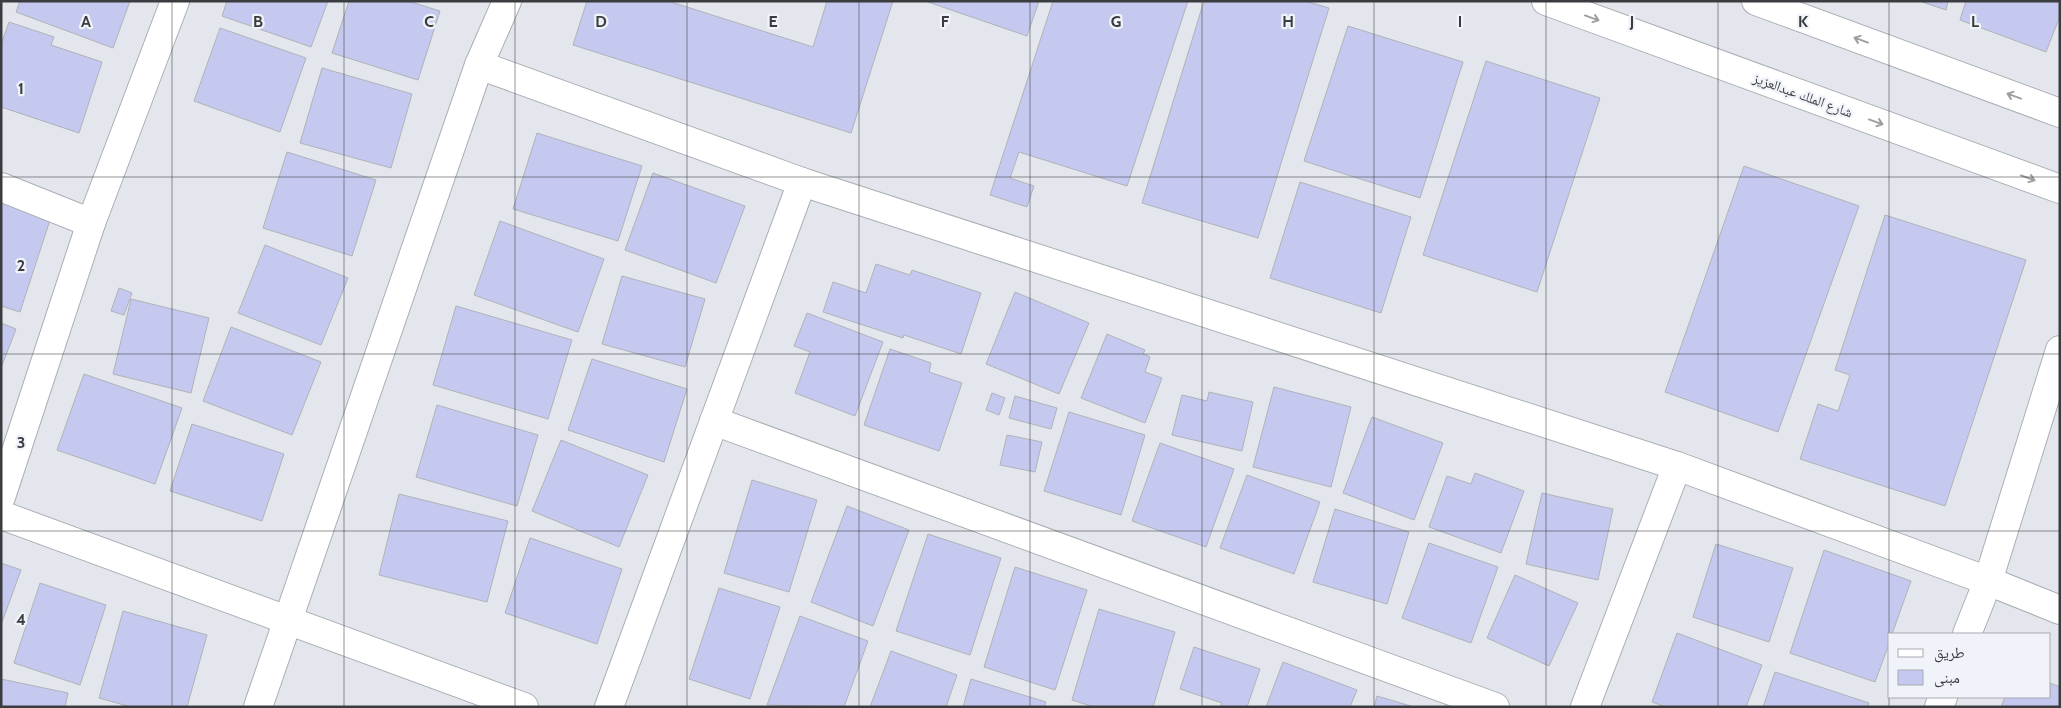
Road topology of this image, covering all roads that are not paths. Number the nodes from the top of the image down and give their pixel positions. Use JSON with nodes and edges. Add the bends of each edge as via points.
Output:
{"nodes":[{"id":1,"x":175,"y":1,"type":"edge"},
{"id":2,"x":507,"y":1,"type":"edge"},
{"id":3,"x":1546,"y":1,"type":"edge"},
{"id":4,"x":1756,"y":1,"type":"edge"},
{"id":5,"x":479,"y":65,"type":"junction"},
{"id":6,"x":2060,"y":113,"type":"edge"},
{"id":7,"x":802,"y":182,"type":"junction"},
{"id":8,"x":1,"y":187,"type":"edge"},
{"id":9,"x":2060,"y":189,"type":"edge"},
{"id":10,"x":91,"y":223,"type":"junction"},
{"id":11,"x":2060,"y":350,"type":"edge"},
{"id":12,"x":714,"y":421,"type":"junction"},
{"id":13,"x":1677,"y":466,"type":"junction"},
{"id":14,"x":1,"y":497,"type":"edge"},
{"id":15,"x":1,"y":515,"type":"edge"},
{"id":16,"x":1988,"y":581,"type":"junction"},
{"id":17,"x":2060,"y":610,"type":"edge"},
{"id":18,"x":289,"y":621,"type":"junction"},
{"id":19,"x":1967,"y":633,"type":"edge"},
{"id":20,"x":258,"y":707,"type":"edge"},
{"id":21,"x":524,"y":707,"type":"edge"},
{"id":22,"x":609,"y":707,"type":"edge"},
{"id":23,"x":1495,"y":707,"type":"edge"},
{"id":24,"x":1585,"y":707,"type":"edge"}],
"edges":[{"from":1,"to":10,"type":"street"},
{"from":2,"to":5,"type":"street"},
{"from":3,"to":9,"type":"street","name":"شارع الملك عبدالعزيز","one_way":true},
{"from":6,"to":4,"type":"street","one_way":true},
{"from":5,"to":7,"type":"street"},
{"from":5,"to":18,"type":"street"},
{"from":7,"to":12,"type":"street"},
{"from":7,"to":13,"type":"street"},
{"from":8,"to":10,"type":"street"},
{"from":10,"to":14,"type":"street"},
{"from":11,"to":16,"type":"street"},
{"from":12,"to":22,"type":"street"},
{"from":12,"to":23,"type":"street"},
{"from":13,"to":16,"type":"street"},
{"from":13,"to":24,"type":"street"},
{"from":15,"to":18,"type":"street"},
{"from":16,"to":17,"type":"street"},
{"from":16,"to":19,"type":"street"},
{"from":18,"to":20,"type":"street"},
{"from":18,"to":21,"type":"street"}]}
